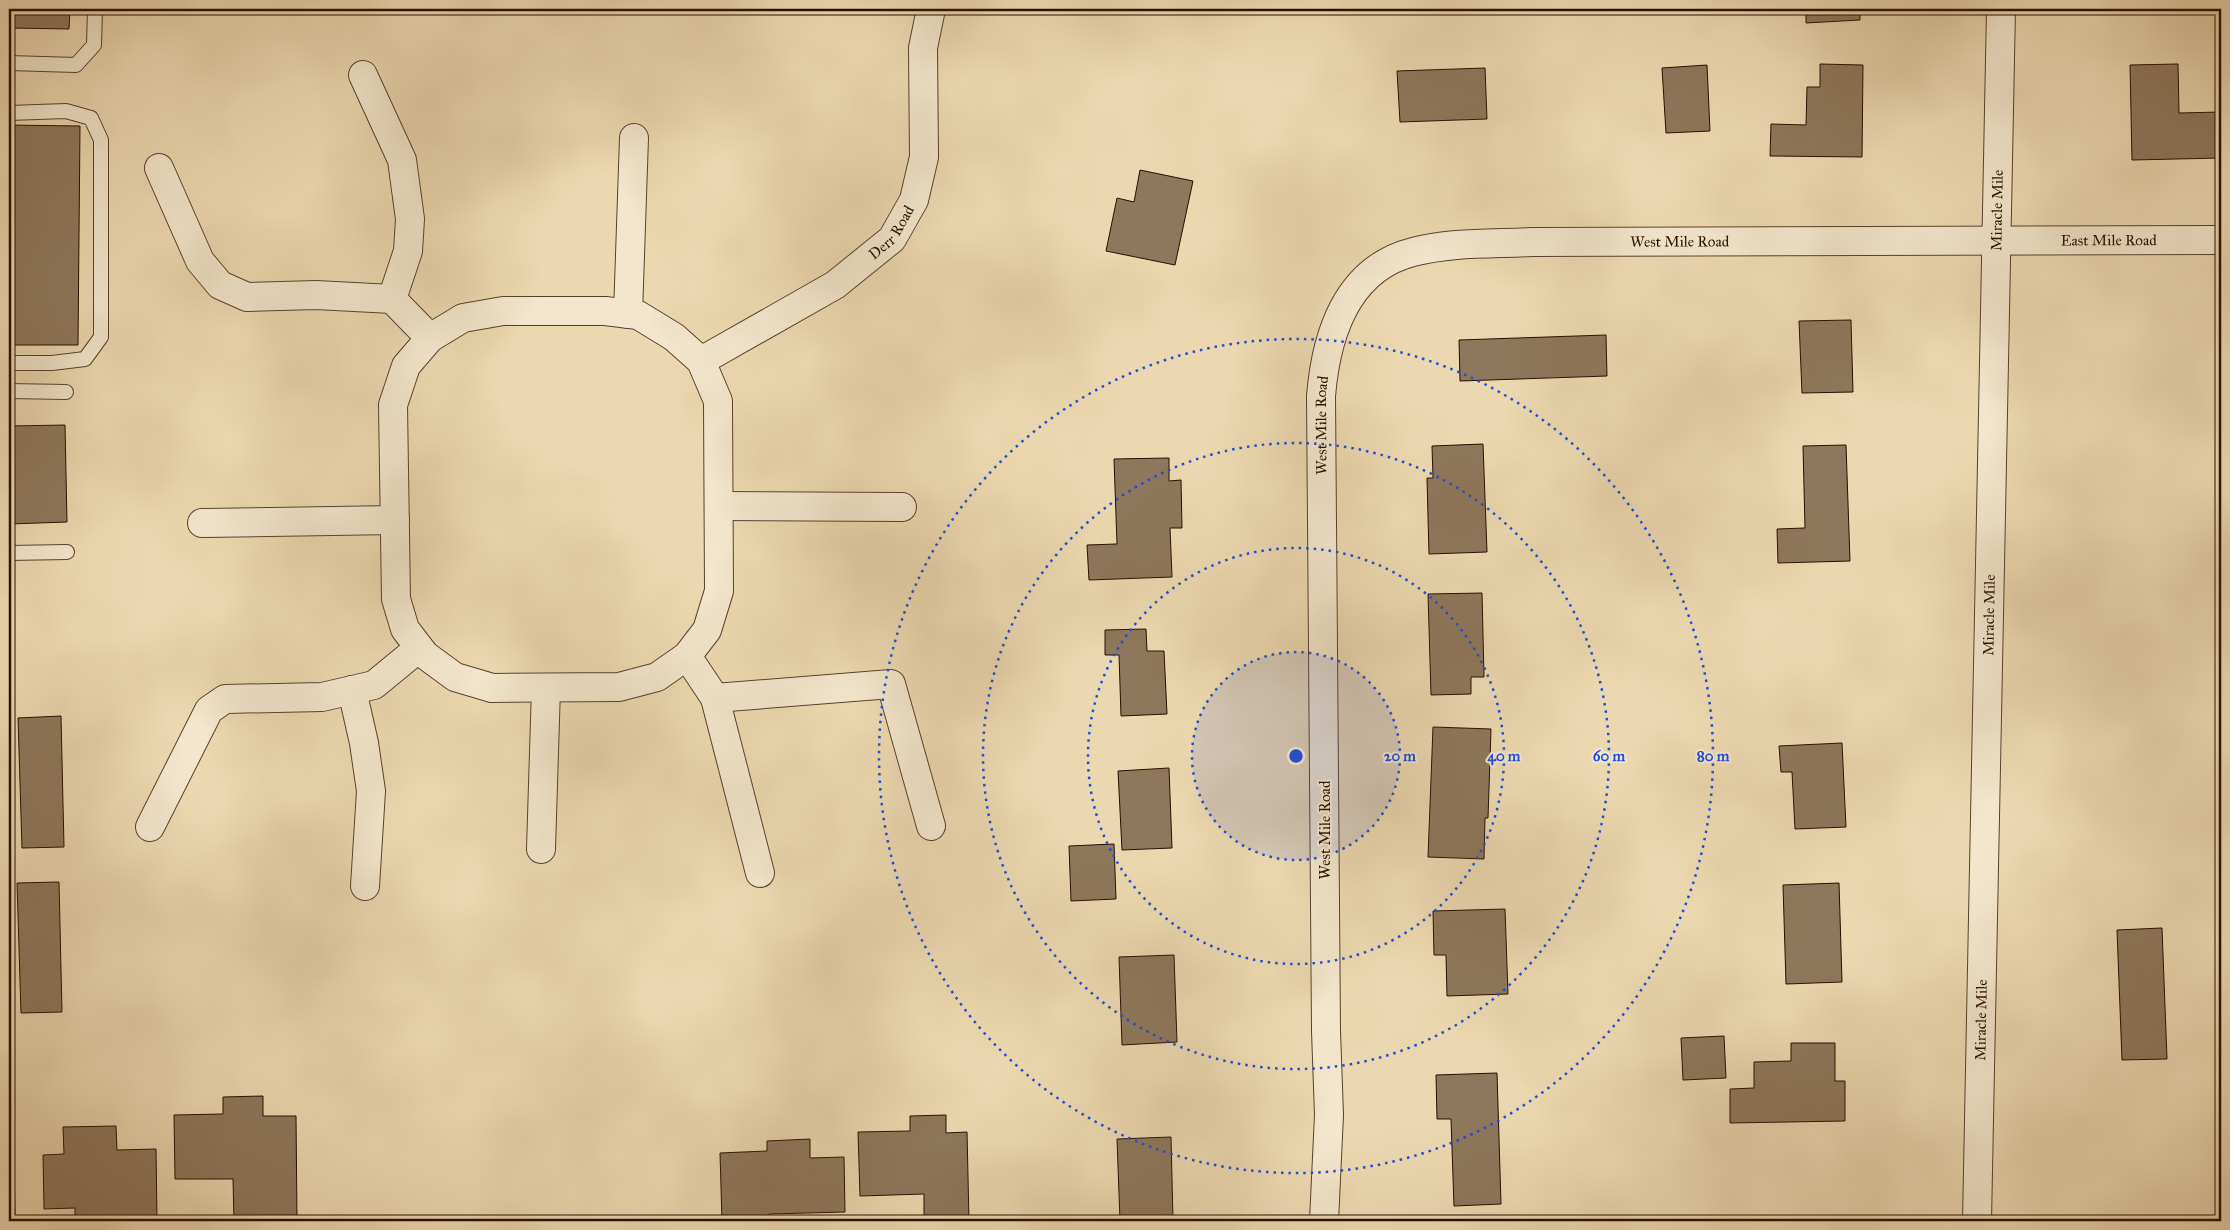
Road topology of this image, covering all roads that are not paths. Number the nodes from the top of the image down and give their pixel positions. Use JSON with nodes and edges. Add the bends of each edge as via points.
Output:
{"nodes":[{"id":1,"x":95,"y":9,"type":"edge"},
{"id":2,"x":931,"y":9,"type":"edge"},
{"id":3,"x":2001,"y":9,"type":"edge"},
{"id":4,"x":9,"y":63,"type":"edge"},
{"id":5,"x":363,"y":75,"type":"dead end"},
{"id":6,"x":9,"y":113,"type":"edge"},
{"id":7,"x":634,"y":138,"type":"dead end"},
{"id":8,"x":159,"y":168,"type":"dead end"},
{"id":9,"x":2221,"y":240,"type":"edge"},
{"id":10,"x":1996,"y":241,"type":"junction"},
{"id":11,"x":392,"y":299,"type":"junction"},
{"id":12,"x":628,"y":314,"type":"junction"},
{"id":13,"x":430,"y":338,"type":"junction"},
{"id":14,"x":701,"y":361,"type":"junction"},
{"id":15,"x":9,"y":363,"type":"edge"},
{"id":16,"x":9,"y":391,"type":"edge"},
{"id":17,"x":66,"y":392,"type":"dead end"},
{"id":18,"x":719,"y":506,"type":"junction"},
{"id":19,"x":902,"y":507,"type":"dead end"},
{"id":20,"x":395,"y":520,"type":"junction"},
{"id":21,"x":202,"y":523,"type":"dead end"},
{"id":22,"x":9,"y":552,"type":"edge"},
{"id":23,"x":67,"y":552,"type":"dead end"},
{"id":24,"x":420,"y":648,"type":"junction"},
{"id":25,"x":687,"y":656,"type":"junction"},
{"id":26,"x":546,"y":688,"type":"junction"},
{"id":27,"x":352,"y":690,"type":"junction"},
{"id":28,"x":715,"y":698,"type":"junction"},
{"id":29,"x":931,"y":826,"type":"dead end"},
{"id":30,"x":150,"y":827,"type":"dead end"},
{"id":31,"x":542,"y":848,"type":"dead end"},
{"id":32,"x":760,"y":873,"type":"dead end"},
{"id":33,"x":365,"y":886,"type":"dead end"},
{"id":34,"x":1324,"y":1221,"type":"edge"},
{"id":35,"x":1977,"y":1221,"type":"edge"}],
"edges":[{"from":1,"to":4,"type":"lane","via":[[94,46],[76,65]]},
{"from":2,"to":14,"type":"street","name":"Derr Road","via":[[923,48],[924,157],[914,200],[892,239],[835,285]]},
{"from":3,"to":10,"type":"street","name":"Miracle Mile"},
{"from":5,"to":11,"type":"street","via":[[402,160],[410,219],[408,251]]},
{"from":6,"to":15,"type":"lane","via":[[66,111],[82,115],[90,118],[101,140],[100,337],[85,359]]},
{"from":7,"to":12,"type":"street"},
{"from":8,"to":11,"type":"street","via":[[200,261],[220,285],[247,297],[316,295]]},
{"from":9,"to":10,"type":"street","name":"East Mile Road"},
{"from":10,"to":34,"type":"street","name":"West Mile Road","via":[[1541,242],[1447,246],[1412,252],[1385,262],[1367,276],[1347,302],[1332,331],[1321,396],[1329,1115]]},
{"from":10,"to":35,"type":"street","name":"Miracle Mile"},
{"from":11,"to":13,"type":"street"},
{"from":12,"to":13,"type":"street","via":[[503,311],[463,318]]},
{"from":12,"to":14,"type":"street","via":[[638,315],[674,336]]},
{"from":13,"to":20,"type":"street","via":[[406,366],[393,405]]},
{"from":14,"to":18,"type":"street","via":[[718,401]]},
{"from":16,"to":17,"type":"lane"},
{"from":18,"to":19,"type":"street"},
{"from":18,"to":25,"type":"street","via":[[719,591],[707,630]]},
{"from":20,"to":21,"type":"street"},
{"from":20,"to":24,"type":"street","via":[[396,599],[405,629]]},
{"from":22,"to":23,"type":"lane"},
{"from":24,"to":26,"type":"street","via":[[425,656],[455,677],[492,688]]},
{"from":24,"to":27,"type":"street","via":[[374,685]]},
{"from":25,"to":26,"type":"street","via":[[657,677],[619,687]]},
{"from":25,"to":28,"type":"street"},
{"from":26,"to":31,"type":"street"},
{"from":27,"to":30,"type":"street","via":[[322,697],[225,699],[209,710]]},
{"from":27,"to":33,"type":"street","via":[[371,792]]},
{"from":28,"to":29,"type":"street","via":[[890,684]]},
{"from":28,"to":32,"type":"street"}]}
